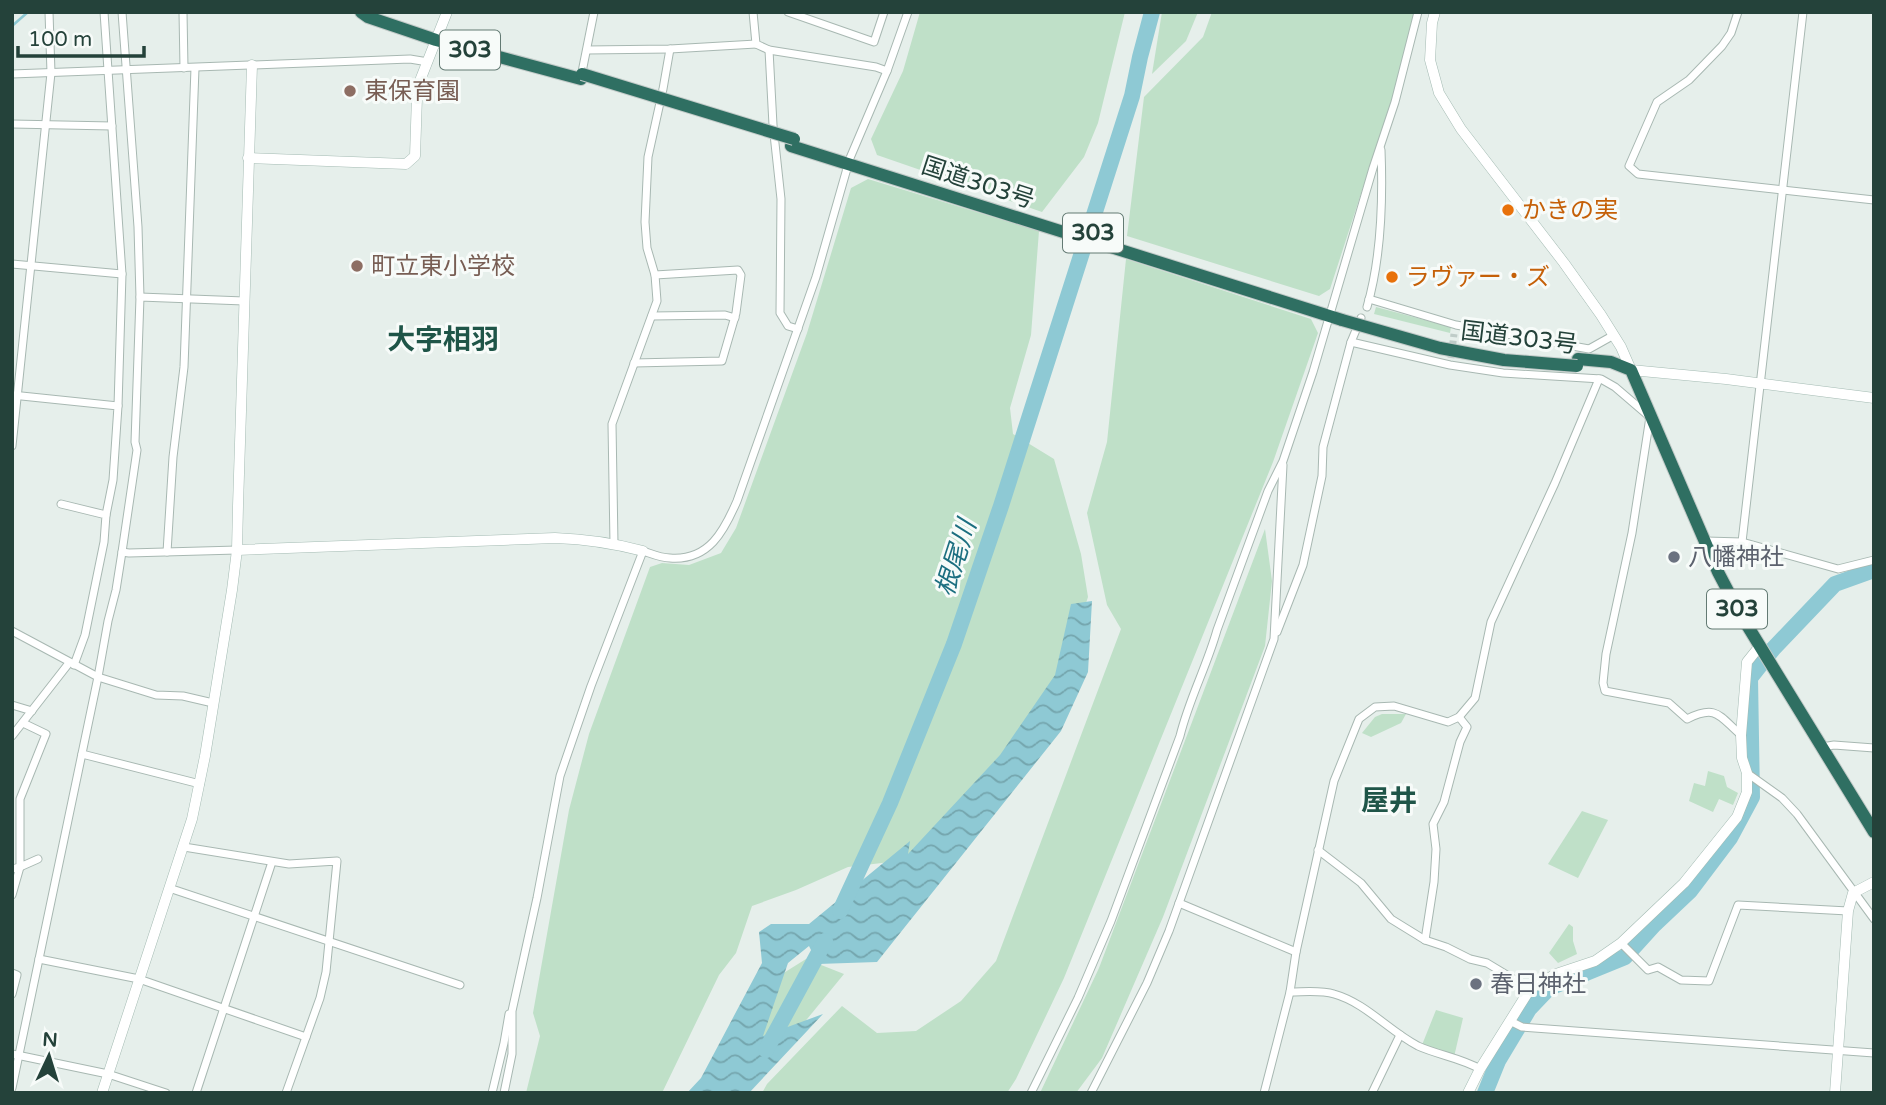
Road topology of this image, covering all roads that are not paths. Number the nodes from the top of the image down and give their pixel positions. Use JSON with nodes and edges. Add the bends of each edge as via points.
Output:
{"nodes":[{"id":1,"x":49,"y":12,"type":"edge"},
{"id":2,"x":104,"y":12,"type":"edge"},
{"id":3,"x":122,"y":12,"type":"edge"},
{"id":4,"x":183,"y":12,"type":"edge"},
{"id":5,"x":354,"y":12,"type":"edge"},
{"id":6,"x":447,"y":12,"type":"edge"},
{"id":7,"x":594,"y":12,"type":"edge"},
{"id":8,"x":753,"y":12,"type":"edge"},
{"id":9,"x":788,"y":12,"type":"edge"},
{"id":10,"x":884,"y":12,"type":"edge"},
{"id":11,"x":908,"y":12,"type":"edge"},
{"id":12,"x":1418,"y":12,"type":"edge"},
{"id":13,"x":1435,"y":12,"type":"edge"},
{"id":14,"x":1738,"y":12,"type":"edge"},
{"id":15,"x":1803,"y":12,"type":"edge"},
{"id":16,"x":369,"y":14,"type":"edge"},
{"id":17,"x":437,"y":37,"type":"junction"},
{"id":18,"x":757,"y":44,"type":"junction"},
{"id":19,"x":670,"y":49,"type":"junction"},
{"id":20,"x":586,"y":50,"type":"junction"},
{"id":21,"x":769,"y":50,"type":"junction"},
{"id":22,"x":428,"y":62,"type":"junction"},
{"id":23,"x":252,"y":65,"type":"junction"},
{"id":24,"x":184,"y":68,"type":"junction"},
{"id":25,"x":195,"y":68,"type":"junction"},
{"id":26,"x":127,"y":70,"type":"junction"},
{"id":27,"x":109,"y":71,"type":"junction"},
{"id":28,"x":887,"y":71,"type":"junction"},
{"id":29,"x":51,"y":73,"type":"junction"},
{"id":30,"x":12,"y":74,"type":"edge"},
{"id":31,"x":581,"y":77,"type":"junction"},
{"id":32,"x":12,"y":124,"type":"edge"},
{"id":33,"x":46,"y":124,"type":"junction"},
{"id":34,"x":112,"y":126,"type":"junction"},
{"id":35,"x":1380,"y":146,"type":"junction"},
{"id":36,"x":248,"y":158,"type":"junction"},
{"id":37,"x":849,"y":162,"type":"junction"},
{"id":38,"x":1782,"y":190,"type":"junction"},
{"id":39,"x":1874,"y":200,"type":"edge"},
{"id":40,"x":12,"y":264,"type":"edge"},
{"id":41,"x":31,"y":266,"type":"junction"},
{"id":42,"x":122,"y":274,"type":"junction"},
{"id":43,"x":655,"y":275,"type":"junction"},
{"id":44,"x":140,"y":297,"type":"junction"},
{"id":45,"x":187,"y":299,"type":"junction"},
{"id":46,"x":244,"y":301,"type":"junction"},
{"id":47,"x":1331,"y":313,"type":"junction"},
{"id":48,"x":652,"y":316,"type":"junction"},
{"id":49,"x":735,"y":318,"type":"junction"},
{"id":50,"x":1361,"y":318,"type":"dead end"},
{"id":51,"x":798,"y":329,"type":"junction"},
{"id":52,"x":1614,"y":335,"type":"junction"},
{"id":53,"x":1351,"y":342,"type":"junction"},
{"id":54,"x":634,"y":363,"type":"junction"},
{"id":55,"x":1631,"y":370,"type":"junction"},
{"id":56,"x":1600,"y":379,"type":"junction"},
{"id":57,"x":1759,"y":383,"type":"junction"},
{"id":58,"x":15,"y":395,"type":"edge"},
{"id":59,"x":1874,"y":398,"type":"edge"},
{"id":60,"x":118,"y":406,"type":"junction"},
{"id":61,"x":1650,"y":417,"type":"junction"},
{"id":62,"x":12,"y":446,"type":"edge"},
{"id":63,"x":1283,"y":461,"type":"junction"},
{"id":64,"x":61,"y":504,"type":"dead end"},
{"id":65,"x":106,"y":515,"type":"junction"},
{"id":66,"x":1706,"y":541,"type":"junction"},
{"id":67,"x":1742,"y":542,"type":"junction"},
{"id":68,"x":614,"y":544,"type":"junction"},
{"id":69,"x":236,"y":550,"type":"junction"},
{"id":70,"x":643,"y":551,"type":"junction"},
{"id":71,"x":122,"y":552,"type":"junction"},
{"id":72,"x":167,"y":552,"type":"junction"},
{"id":73,"x":1874,"y":560,"type":"edge"},
{"id":74,"x":12,"y":631,"type":"edge"},
{"id":75,"x":1274,"y":639,"type":"junction"},
{"id":76,"x":1759,"y":647,"type":"junction"},
{"id":77,"x":72,"y":664,"type":"junction"},
{"id":78,"x":98,"y":677,"type":"junction"},
{"id":79,"x":213,"y":703,"type":"junction"},
{"id":80,"x":12,"y":705,"type":"edge"},
{"id":81,"x":32,"y":711,"type":"junction"},
{"id":82,"x":1459,"y":718,"type":"junction"},
{"id":83,"x":23,"y":723,"type":"junction"},
{"id":84,"x":1741,"y":735,"type":"junction"},
{"id":85,"x":12,"y":736,"type":"edge"},
{"id":86,"x":1822,"y":747,"type":"junction"},
{"id":87,"x":1874,"y":748,"type":"edge"},
{"id":88,"x":82,"y":754,"type":"junction"},
{"id":89,"x":1747,"y":773,"type":"junction"},
{"id":90,"x":200,"y":784,"type":"junction"},
{"id":91,"x":1874,"y":832,"type":"edge"},
{"id":92,"x":184,"y":847,"type":"junction"},
{"id":93,"x":1318,"y":850,"type":"junction"},
{"id":94,"x":38,"y":859,"type":"dead end"},
{"id":95,"x":272,"y":862,"type":"junction"},
{"id":96,"x":16,"y":868,"type":"edge"},
{"id":97,"x":1874,"y":882,"type":"edge"},
{"id":98,"x":169,"y":888,"type":"junction"},
{"id":99,"x":1853,"y":892,"type":"junction"},
{"id":100,"x":12,"y":895,"type":"edge"},
{"id":101,"x":1179,"y":903,"type":"junction"},
{"id":102,"x":1848,"y":911,"type":"junction"},
{"id":103,"x":254,"y":917,"type":"junction"},
{"id":104,"x":1874,"y":919,"type":"edge"},
{"id":105,"x":1425,"y":940,"type":"junction"},
{"id":106,"x":329,"y":941,"type":"junction"},
{"id":107,"x":1626,"y":948,"type":"junction"},
{"id":108,"x":1296,"y":952,"type":"junction"},
{"id":109,"x":38,"y":959,"type":"junction"},
{"id":110,"x":12,"y":973,"type":"edge"},
{"id":111,"x":139,"y":979,"type":"junction"},
{"id":112,"x":460,"y":985,"type":"dead end"},
{"id":113,"x":1530,"y":989,"type":"junction"},
{"id":114,"x":1290,"y":992,"type":"junction"},
{"id":115,"x":12,"y":994,"type":"edge"},
{"id":116,"x":224,"y":1009,"type":"junction"},
{"id":117,"x":512,"y":1011,"type":"junction"},
{"id":118,"x":1510,"y":1021,"type":"junction"},
{"id":119,"x":1400,"y":1035,"type":"junction"},
{"id":120,"x":306,"y":1037,"type":"junction"},
{"id":121,"x":1839,"y":1051,"type":"junction"},
{"id":122,"x":1874,"y":1053,"type":"edge"},
{"id":123,"x":15,"y":1054,"type":"edge"},
{"id":124,"x":1479,"y":1069,"type":"junction"},
{"id":125,"x":108,"y":1074,"type":"junction"},
{"id":126,"x":12,"y":1088,"type":"edge"},
{"id":127,"x":492,"y":1092,"type":"edge"},
{"id":128,"x":102,"y":1093,"type":"edge"},
{"id":129,"x":166,"y":1093,"type":"edge"},
{"id":130,"x":196,"y":1093,"type":"edge"},
{"id":131,"x":286,"y":1093,"type":"edge"},
{"id":132,"x":504,"y":1093,"type":"edge"},
{"id":133,"x":1031,"y":1093,"type":"edge"},
{"id":134,"x":1091,"y":1093,"type":"edge"},
{"id":135,"x":1264,"y":1093,"type":"edge"},
{"id":136,"x":1372,"y":1093,"type":"edge"},
{"id":137,"x":1468,"y":1093,"type":"edge"},
{"id":138,"x":1835,"y":1093,"type":"edge"}],
"edges":[{"from":1,"to":29,"type":"street"},
{"from":2,"to":27,"type":"street"},
{"from":3,"to":26,"type":"street"},
{"from":4,"to":24,"type":"street"},
{"from":5,"to":16,"type":"street"},
{"from":6,"to":17,"type":"street"},
{"from":7,"to":20,"type":"street"},
{"from":8,"to":18,"type":"street"},
{"from":9,"to":10,"type":"street","via":[[874,42]]},
{"from":11,"to":28,"type":"street"},
{"from":12,"to":35,"type":"street"},
{"from":13,"to":52,"type":"street","via":[[1430,60],[1438,93]]},
{"from":14,"to":38,"type":"street","via":[[1722,46],[1689,80],[1657,102],[1629,166],[1638,174]]},
{"from":15,"to":38,"type":"street"},
{"from":16,"to":17,"type":"highway","name":"国道303号","number":"303"},
{"from":17,"to":22,"type":"street"},
{"from":17,"to":31,"type":"highway","name":"国道303号","number":"303"},
{"from":18,"to":19,"type":"street"},
{"from":18,"to":21,"type":"street"},
{"from":19,"to":20,"type":"street"},
{"from":19,"to":43,"type":"street","via":[[648,157],[645,222]]},
{"from":20,"to":31,"type":"street"},
{"from":21,"to":28,"type":"street"},
{"from":21,"to":51,"type":"street","via":[[781,199],[780,313],[788,326]]},
{"from":22,"to":23,"type":"street"},
{"from":22,"to":36,"type":"street","via":[[417,96],[415,156],[406,163]]},
{"from":23,"to":25,"type":"street"},
{"from":23,"to":36,"type":"street"},
{"from":24,"to":25,"type":"street"},
{"from":24,"to":26,"type":"street"},
{"from":25,"to":45,"type":"street"},
{"from":26,"to":27,"type":"street"},
{"from":26,"to":44,"type":"street"},
{"from":27,"to":29,"type":"street"},
{"from":27,"to":34,"type":"street"},
{"from":28,"to":37,"type":"street"},
{"from":29,"to":30,"type":"street"},
{"from":29,"to":33,"type":"street"},
{"from":31,"to":37,"type":"highway","name":"国道303号","number":"303","bridge":true},
{"from":32,"to":33,"type":"street"},
{"from":33,"to":34,"type":"street"},
{"from":33,"to":41,"type":"street"},
{"from":34,"to":42,"type":"street"},
{"from":35,"to":47,"type":"street"},
{"from":35,"to":52,"type":"street","via":[[1379,242],[1368,303],[1455,329],[1589,349]]},
{"from":36,"to":46,"type":"street"},
{"from":37,"to":47,"type":"highway","name":"国道303号","number":"303"},
{"from":37,"to":51,"type":"street"},
{"from":38,"to":39,"type":"street"},
{"from":38,"to":57,"type":"street"},
{"from":40,"to":41,"type":"street"},
{"from":41,"to":42,"type":"street"},
{"from":41,"to":58,"type":"street"},
{"from":42,"to":60,"type":"street"},
{"from":43,"to":48,"type":"street","via":[[657,301]]},
{"from":43,"to":49,"type":"street","via":[[738,270]]},
{"from":44,"to":45,"type":"street"},
{"from":44,"to":71,"type":"street","via":[[137,450]]},
{"from":45,"to":46,"type":"street"},
{"from":45,"to":72,"type":"street"},
{"from":46,"to":69,"type":"street"},
{"from":47,"to":55,"type":"highway","name":"国道303号","number":"303","bridge":true,"via":[[1440,348],[1504,360]]},
{"from":47,"to":63,"type":"street"},
{"from":48,"to":49,"type":"street"},
{"from":48,"to":54,"type":"street"},
{"from":49,"to":54,"type":"street","via":[[722,361]]},
{"from":50,"to":53,"type":"street"},
{"from":51,"to":70,"type":"street","via":[[737,501],[716,542],[686,558],[668,559]]},
{"from":52,"to":55,"type":"street"},
{"from":53,"to":56,"type":"street","via":[[1503,373]]},
{"from":53,"to":75,"type":"street","via":[[1323,447],[1322,476],[1303,565]]},
{"from":54,"to":68,"type":"street","via":[[612,424]]},
{"from":55,"to":57,"type":"street"},
{"from":55,"to":61,"type":"highway","number":"303"},
{"from":56,"to":61,"type":"street"},
{"from":56,"to":82,"type":"street","via":[[1491,622],[1475,698]]},
{"from":57,"to":59,"type":"street"},
{"from":57,"to":67,"type":"street"},
{"from":58,"to":60,"type":"street"},
{"from":58,"to":62,"type":"street"},
{"from":60,"to":65,"type":"street"},
{"from":61,"to":66,"type":"highway","number":"303"},
{"from":61,"to":84,"type":"street","via":[[1606,654],[1605,691],[1669,704],[1687,719],[1715,712]]},
{"from":63,"to":75,"type":"street"},
{"from":63,"to":133,"type":"street","via":[[1268,491],[1111,921]]},
{"from":64,"to":65,"type":"street"},
{"from":65,"to":77,"type":"street","via":[[85,635]]},
{"from":66,"to":67,"type":"street"},
{"from":66,"to":76,"type":"highway","number":"303"},
{"from":67,"to":73,"type":"street","via":[[1838,569]]},
{"from":68,"to":69,"type":"street","via":[[555,538]]},
{"from":68,"to":70,"type":"street"},
{"from":69,"to":72,"type":"street"},
{"from":69,"to":79,"type":"street"},
{"from":70,"to":117,"type":"street","via":[[560,776]]},
{"from":71,"to":72,"type":"street"},
{"from":71,"to":78,"type":"street"},
{"from":74,"to":77,"type":"street"},
{"from":75,"to":101,"type":"street"},
{"from":76,"to":84,"type":"street","via":[[1747,662]]},
{"from":76,"to":86,"type":"highway","number":"303"},
{"from":77,"to":78,"type":"street"},
{"from":77,"to":81,"type":"street"},
{"from":78,"to":79,"type":"street","via":[[156,695]]},
{"from":78,"to":88,"type":"street"},
{"from":79,"to":90,"type":"street"},
{"from":80,"to":81,"type":"street"},
{"from":81,"to":83,"type":"street"},
{"from":82,"to":93,"type":"street","via":[[1448,722],[1394,706],[1375,707],[1359,719],[1334,781]]},
{"from":82,"to":105,"type":"street","via":[[1467,727],[1433,824],[1434,882]]},
{"from":83,"to":85,"type":"street"},
{"from":83,"to":96,"type":"street","via":[[46,734],[20,799]]},
{"from":84,"to":89,"type":"street"},
{"from":86,"to":87,"type":"street"},
{"from":86,"to":91,"type":"highway","number":"303"},
{"from":88,"to":90,"type":"street"},
{"from":88,"to":109,"type":"street"},
{"from":89,"to":99,"type":"street","via":[[1797,814]]},
{"from":89,"to":107,"type":"street","via":[[1747,792],[1737,817]]},
{"from":90,"to":92,"type":"street"},
{"from":92,"to":95,"type":"street"},
{"from":92,"to":98,"type":"street"},
{"from":93,"to":105,"type":"street","via":[[1361,883],[1391,919]]},
{"from":93,"to":108,"type":"street"},
{"from":94,"to":96,"type":"street"},
{"from":95,"to":103,"type":"street"},
{"from":95,"to":106,"type":"street","via":[[337,861]]},
{"from":96,"to":100,"type":"street"},
{"from":97,"to":99,"type":"street"},
{"from":98,"to":103,"type":"street"},
{"from":98,"to":111,"type":"street"},
{"from":99,"to":102,"type":"street"},
{"from":99,"to":104,"type":"street"},
{"from":101,"to":108,"type":"street"},
{"from":101,"to":134,"type":"street","via":[[1147,983]]},
{"from":102,"to":107,"type":"street","via":[[1738,905],[1709,981],[1681,980],[1658,967],[1648,970]]},
{"from":102,"to":121,"type":"street"},
{"from":103,"to":106,"type":"street"},
{"from":103,"to":116,"type":"street"},
{"from":105,"to":113,"type":"street","via":[[1487,963]]},
{"from":106,"to":112,"type":"street"},
{"from":106,"to":120,"type":"street","via":[[320,998]]},
{"from":107,"to":113,"type":"street","via":[[1556,974]]},
{"from":108,"to":114,"type":"street"},
{"from":109,"to":111,"type":"street"},
{"from":109,"to":123,"type":"street"},
{"from":110,"to":115,"type":"street","via":[[17,975]]},
{"from":111,"to":116,"type":"street"},
{"from":111,"to":125,"type":"street"},
{"from":113,"to":118,"type":"street"},
{"from":114,"to":119,"type":"street","via":[[1332,993],[1356,1003]]},
{"from":114,"to":135,"type":"street"},
{"from":116,"to":120,"type":"street"},
{"from":116,"to":130,"type":"street"},
{"from":117,"to":127,"type":"street"},
{"from":117,"to":132,"type":"street","via":[[514,1037]]},
{"from":118,"to":121,"type":"street","via":[[1522,1027]]},
{"from":118,"to":124,"type":"street"},
{"from":119,"to":124,"type":"street"},
{"from":119,"to":136,"type":"street"},
{"from":120,"to":131,"type":"street"},
{"from":121,"to":122,"type":"street"},
{"from":121,"to":138,"type":"street"},
{"from":123,"to":125,"type":"street"},
{"from":123,"to":126,"type":"street"},
{"from":124,"to":137,"type":"street"},
{"from":125,"to":128,"type":"street"},
{"from":125,"to":129,"type":"street"}]}
